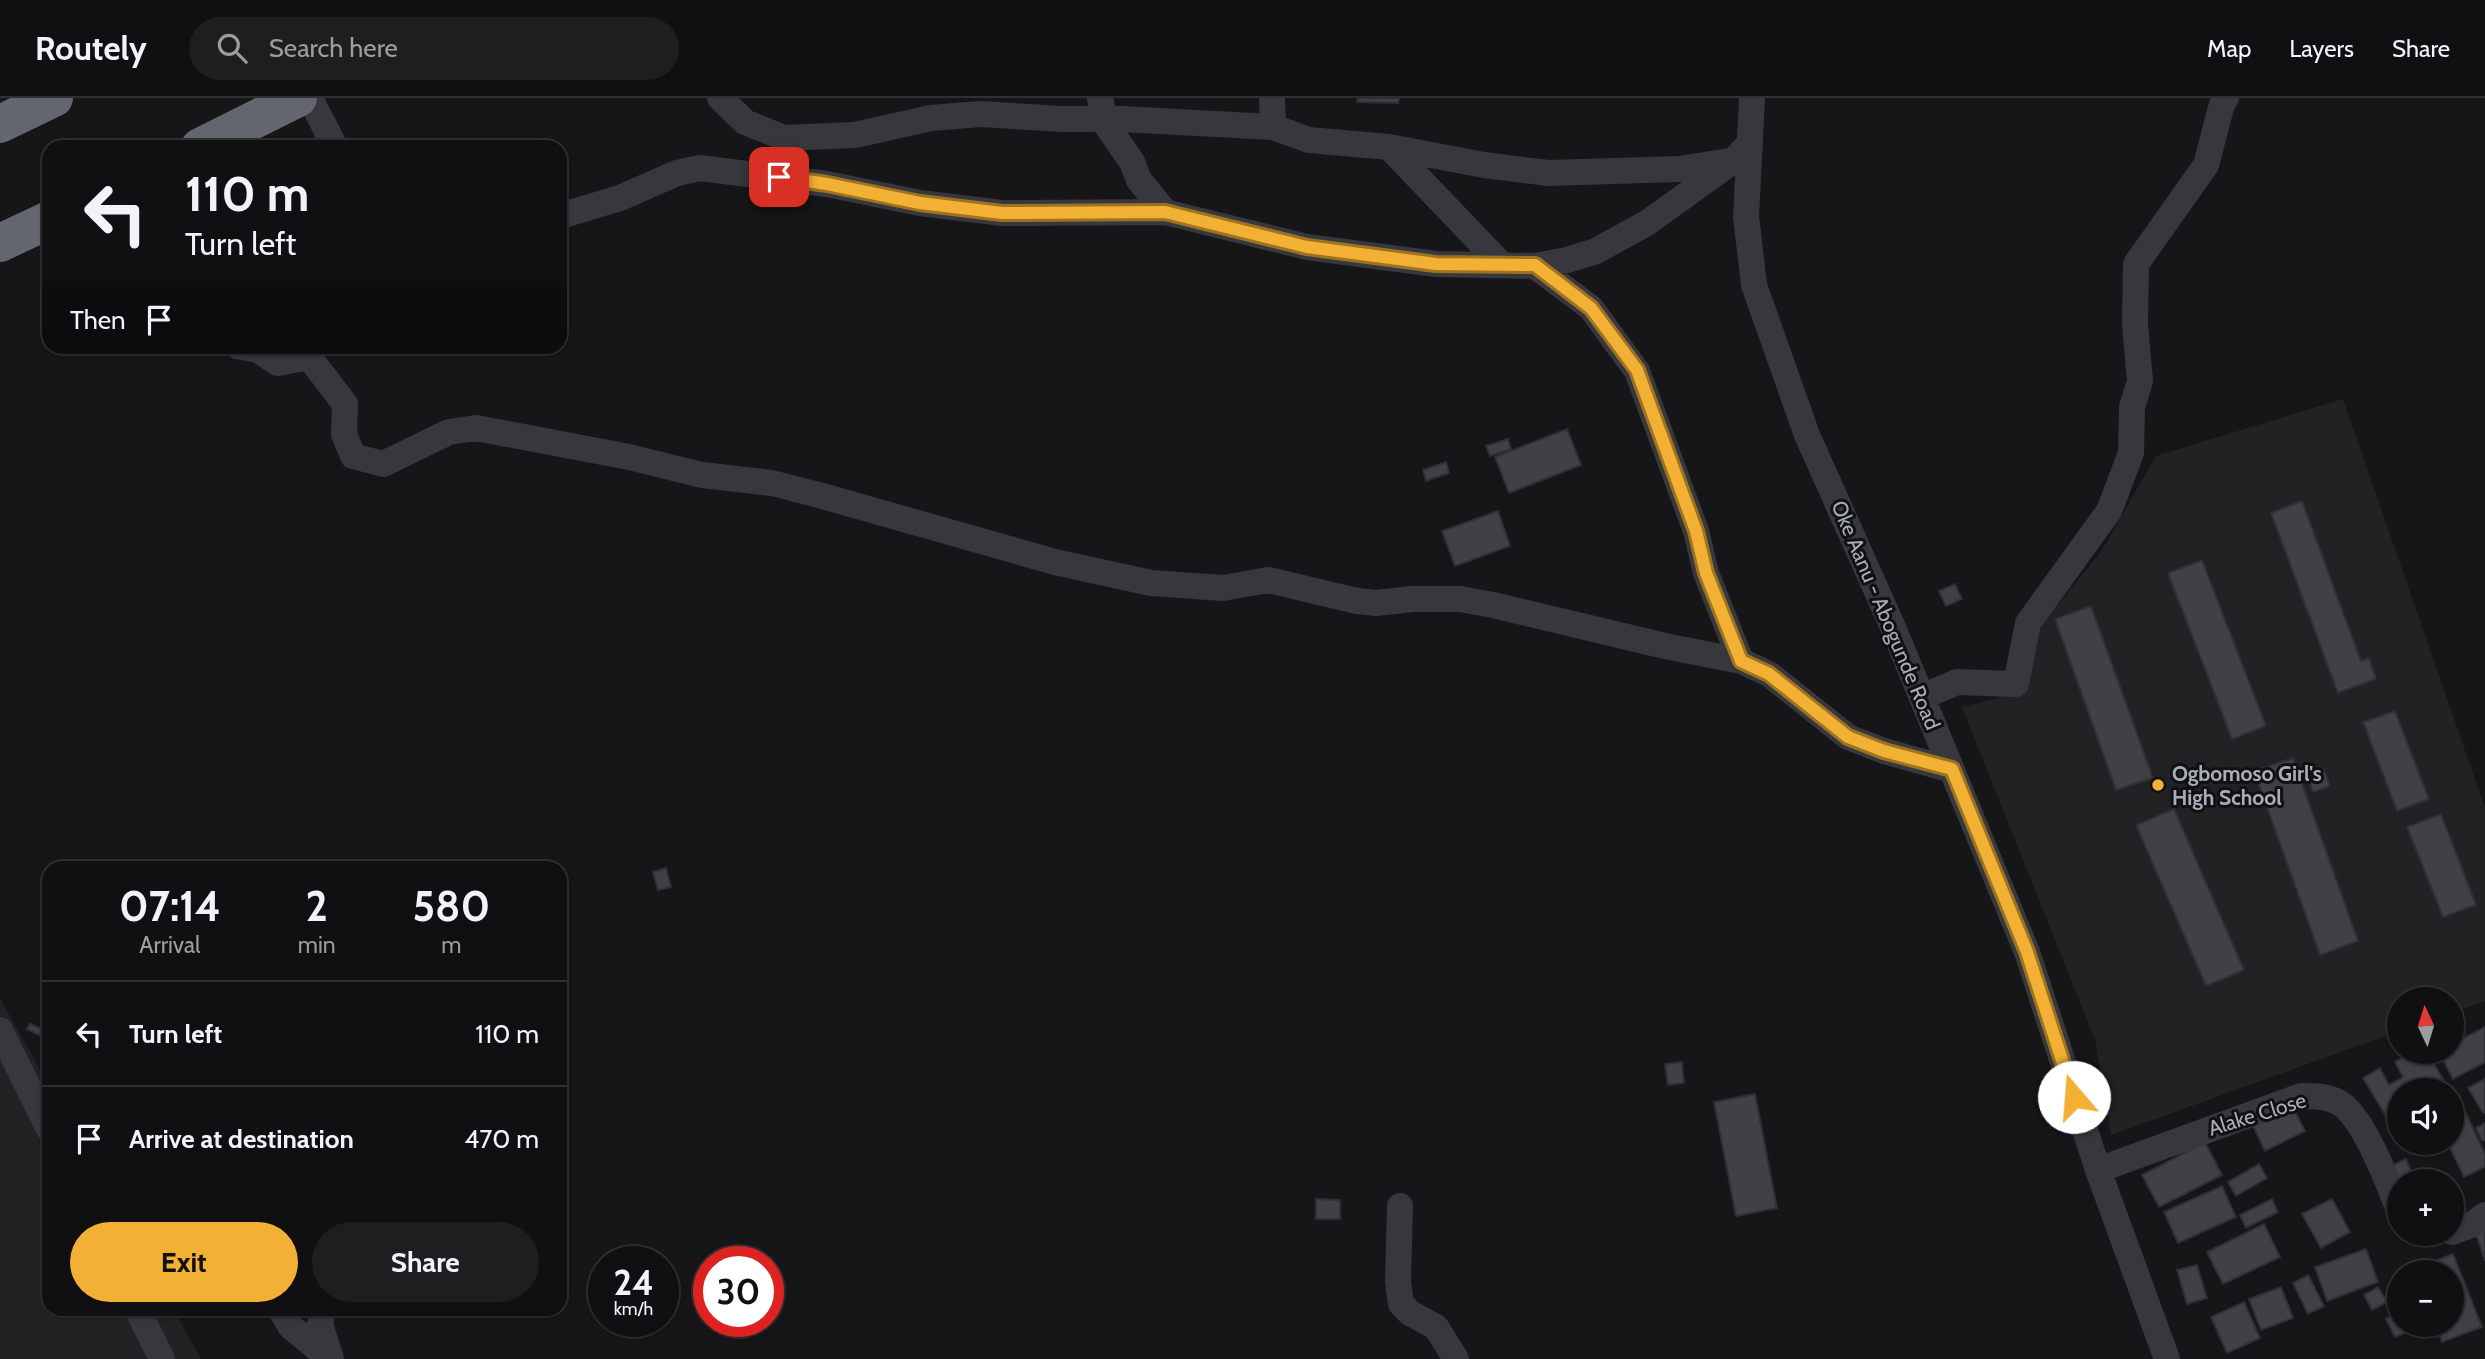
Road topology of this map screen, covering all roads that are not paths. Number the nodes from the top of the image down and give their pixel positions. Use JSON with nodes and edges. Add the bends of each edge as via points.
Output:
{"nodes":[{"id":1,"x":54,"y":98,"type":"edge"},
{"id":2,"x":298,"y":98,"type":"edge"},
{"id":3,"x":310,"y":98,"type":"edge"},
{"id":4,"x":720,"y":98,"type":"edge"},
{"id":5,"x":1272,"y":98,"type":"edge"},
{"id":6,"x":1752,"y":98,"type":"edge"},
{"id":7,"x":2226,"y":98,"type":"edge"},
{"id":8,"x":1102,"y":109,"type":"edge"},
{"id":9,"x":0,"y":124,"type":"edge"},
{"id":10,"x":1273,"y":127,"type":"junction"},
{"id":11,"x":214,"y":140,"type":"edge"},
{"id":12,"x":331,"y":140,"type":"edge"},
{"id":13,"x":1389,"y":147,"type":"junction"},
{"id":14,"x":1742,"y":152,"type":"junction"},
{"id":15,"x":1165,"y":212,"type":"junction"},
{"id":16,"x":567,"y":214,"type":"edge"},
{"id":17,"x":42,"y":228,"type":"edge"},
{"id":18,"x":0,"y":243,"type":"edge"},
{"id":19,"x":1502,"y":265,"type":"junction"},
{"id":20,"x":1535,"y":265,"type":"junction"},
{"id":21,"x":264,"y":354,"type":"edge"},
{"id":22,"x":1741,"y":661,"type":"junction"},
{"id":23,"x":1922,"y":697,"type":"junction"},
{"id":24,"x":1952,"y":769,"type":"junction"},
{"id":25,"x":0,"y":1030,"type":"edge"},
{"id":26,"x":42,"y":1115,"type":"edge"},
{"id":27,"x":2098,"y":1170,"type":"junction"},
{"id":28,"x":2387,"y":1182,"type":"edge"},
{"id":29,"x":1400,"y":1206,"type":"dead end"},
{"id":30,"x":2485,"y":1215,"type":"edge"},
{"id":31,"x":2464,"y":1228,"type":"edge"},
{"id":32,"x":140,"y":1316,"type":"edge"},
{"id":33,"x":284,"y":1316,"type":"edge"},
{"id":34,"x":322,"y":1316,"type":"edge"},
{"id":35,"x":162,"y":1359,"type":"edge"},
{"id":36,"x":330,"y":1359,"type":"edge"},
{"id":37,"x":1456,"y":1359,"type":"edge"},
{"id":38,"x":2167,"y":1359,"type":"edge"}],
"edges":[{"from":1,"to":9,"type":"highway"},
{"from":2,"to":11,"type":"highway"},
{"from":3,"to":12,"type":"street"},
{"from":4,"to":8,"type":"street","via":[[745,122],[784,138],[855,135],[932,118],[981,114],[1062,120]]},
{"from":5,"to":10,"type":"street"},
{"from":6,"to":14,"type":"street","name":"Oke Aanu - Abogunde Road"},
{"from":7,"to":23,"type":"street","via":[[2206,165],[2136,264],[2140,381],[2132,407],[2131,453],[2109,511],[2028,624],[2016,684],[1957,682]]},
{"from":8,"to":10,"type":"street"},
{"from":8,"to":15,"type":"street","via":[[1139,180]]},
{"from":10,"to":13,"type":"street","via":[[1308,140]]},
{"from":13,"to":14,"type":"street","via":[[1548,173],[1678,169]]},
{"from":13,"to":19,"type":"street"},
{"from":14,"to":20,"type":"street","via":[[1647,223],[1596,251]]},
{"from":14,"to":23,"type":"street","name":"Oke Aanu - Abogunde Road","via":[[1754,285],[1807,435]]},
{"from":15,"to":16,"type":"street","via":[[1002,213],[701,168]]},
{"from":15,"to":19,"type":"street","via":[[1307,247],[1436,264]]},
{"from":17,"to":18,"type":"highway"},
{"from":19,"to":20,"type":"street"},
{"from":20,"to":22,"type":"street","via":[[1591,308],[1637,370]]},
{"from":21,"to":22,"type":"street","via":[[278,363],[309,357],[345,404],[344,434],[353,456],[383,464],[449,432],[476,428],[702,475],[772,484],[1055,562],[1152,583],[1223,588],[1268,580],[1376,603],[1460,599]]},
{"from":22,"to":24,"type":"street","via":[[1769,674],[1848,737]]},
{"from":23,"to":24,"type":"street","name":"Oke Aanu - Abogunde Road"},
{"from":24,"to":27,"type":"street","name":"Oke Aanu - Abogunde Road","via":[[2027,952]]},
{"from":25,"to":26,"type":"street"},
{"from":27,"to":28,"type":"street","name":"Alake Close","via":[[2301,1096],[2322,1096],[2340,1103],[2355,1120]]},
{"from":27,"to":38,"type":"street","name":"Oke Aanu - Abogunde Road"},
{"from":29,"to":37,"type":"street","via":[[1401,1304],[1436,1327]]},
{"from":30,"to":31,"type":"street"},
{"from":32,"to":35,"type":"street"},
{"from":33,"to":36,"type":"street"},
{"from":34,"to":36,"type":"street"}]}
